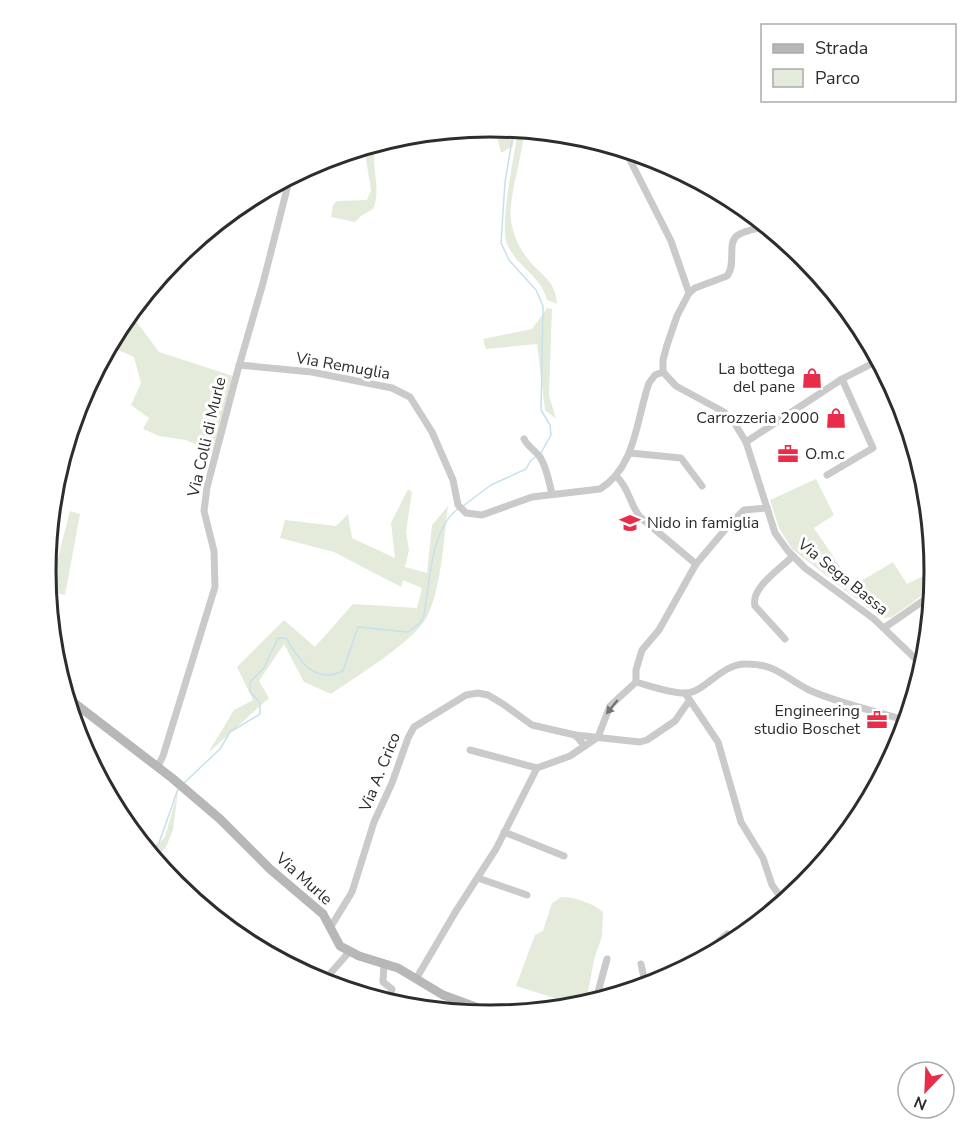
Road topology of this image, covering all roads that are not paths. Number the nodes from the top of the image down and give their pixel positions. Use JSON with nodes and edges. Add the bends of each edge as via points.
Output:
{"nodes":[{"id":1,"x":631,"y":161,"type":"edge"},
{"id":2,"x":287,"y":188,"type":"edge"},
{"id":3,"x":757,"y":229,"type":"edge"},
{"id":4,"x":689,"y":293,"type":"junction"},
{"id":5,"x":871,"y":364,"type":"edge"},
{"id":6,"x":239,"y":365,"type":"junction"},
{"id":7,"x":663,"y":372,"type":"junction"},
{"id":8,"x":842,"y":379,"type":"junction"},
{"id":9,"x":524,"y":439,"type":"dead end"},
{"id":10,"x":746,"y":442,"type":"junction"},
{"id":11,"x":630,"y":453,"type":"junction"},
{"id":12,"x":827,"y":476,"type":"dead end"},
{"id":13,"x":617,"y":477,"type":"junction"},
{"id":14,"x":702,"y":486,"type":"dead end"},
{"id":15,"x":552,"y":494,"type":"junction"},
{"id":16,"x":767,"y":508,"type":"junction"},
{"id":17,"x":793,"y":556,"type":"junction"},
{"id":18,"x":696,"y":564,"type":"junction"},
{"id":19,"x":924,"y":600,"type":"edge"},
{"id":20,"x":884,"y":628,"type":"junction"},
{"id":21,"x":785,"y":639,"type":"dead end"},
{"id":22,"x":916,"y":659,"type":"edge"},
{"id":23,"x":636,"y":682,"type":"junction"},
{"id":24,"x":685,"y":693,"type":"junction"},
{"id":25,"x":688,"y":701,"type":"junction"},
{"id":26,"x":77,"y":705,"type":"edge"},
{"id":27,"x":899,"y":718,"type":"edge"},
{"id":28,"x":575,"y":735,"type":"junction"},
{"id":29,"x":598,"y":737,"type":"junction"},
{"id":30,"x":585,"y":746,"type":"junction"},
{"id":31,"x":470,"y":750,"type":"dead end"},
{"id":32,"x":537,"y":768,"type":"junction"},
{"id":33,"x":163,"y":771,"type":"junction"},
{"id":34,"x":504,"y":832,"type":"junction"},
{"id":35,"x":564,"y":856,"type":"dead end"},
{"id":36,"x":477,"y":878,"type":"junction"},
{"id":37,"x":527,"y":896,"type":"dead end"},
{"id":38,"x":780,"y":896,"type":"edge"},
{"id":39,"x":330,"y":928,"type":"junction"},
{"id":40,"x":727,"y":934,"type":"dead end"},
{"id":41,"x":722,"y":939,"type":"edge"},
{"id":42,"x":350,"y":951,"type":"junction"},
{"id":43,"x":607,"y":959,"type":"dead end"},
{"id":44,"x":384,"y":964,"type":"junction"},
{"id":45,"x":641,"y":964,"type":"dead end"},
{"id":46,"x":329,"y":975,"type":"edge"},
{"id":47,"x":644,"y":978,"type":"edge"},
{"id":48,"x":416,"y":979,"type":"junction"},
{"id":49,"x":598,"y":993,"type":"edge"},
{"id":50,"x":390,"y":995,"type":"edge"},
{"id":51,"x":473,"y":1006,"type":"edge"}],
"edges":[{"from":1,"to":4,"type":"street","via":[[671,241]]},
{"from":2,"to":6,"type":"street","name":"Via Colli di Murle"},
{"from":3,"to":4,"type":"street","via":[[734,238],[732,266],[727,276]]},
{"from":4,"to":7,"type":"street","via":[[667,345]]},
{"from":5,"to":8,"type":"street"},
{"from":6,"to":15,"type":"street","name":"Via Remuglia","via":[[312,372],[392,388],[410,397],[429,426],[461,508],[469,514],[482,515],[522,499]]},
{"from":6,"to":33,"type":"street","name":"Via Colli di Murle","via":[[204,507],[214,551],[215,587],[158,766]]},
{"from":7,"to":10,"type":"street","name":"Via Sega Bassa","via":[[676,386],[724,412]]},
{"from":7,"to":11,"type":"street","via":[[649,383]]},
{"from":8,"to":10,"type":"street"},
{"from":8,"to":12,"type":"street","via":[[873,448]]},
{"from":9,"to":15,"type":"street","via":[[541,459]]},
{"from":10,"to":16,"type":"street","name":"Via Sega Bassa"},
{"from":11,"to":13,"type":"street"},
{"from":11,"to":14,"type":"street","via":[[681,458]]},
{"from":13,"to":15,"type":"street","name":"Via Remuglia","via":[[600,489]]},
{"from":13,"to":18,"type":"street","via":[[640,517]]},
{"from":16,"to":17,"type":"street","name":"Via Sega Bassa","via":[[775,532]]},
{"from":16,"to":18,"type":"street","via":[[744,510]]},
{"from":17,"to":20,"type":"street","name":"Via Sega Bassa"},
{"from":17,"to":21,"type":"street","via":[[758,589],[754,600]]},
{"from":18,"to":23,"type":"street","via":[[642,650]]},
{"from":19,"to":20,"type":"street"},
{"from":20,"to":22,"type":"street","name":"Via Sega Bassa"},
{"from":23,"to":24,"type":"street"},
{"from":23,"to":29,"type":"street","one_way":true,"via":[[609,706]]},
{"from":24,"to":25,"type":"street"},
{"from":24,"to":27,"type":"street","via":[[736,665],[762,665],[810,690]]},
{"from":25,"to":29,"type":"street","name":"Via A. Crico","via":[[675,721],[647,740]]},
{"from":25,"to":38,"type":"street","via":[[718,742],[741,822]]},
{"from":26,"to":33,"type":"main road","name":"Via Murle"},
{"from":28,"to":29,"type":"street","name":"Via A. Crico"},
{"from":28,"to":30,"type":"street"},
{"from":28,"to":39,"type":"street","name":"Via A. Crico","via":[[532,725],[488,695],[478,693],[466,695],[414,727],[374,822],[352,892]]},
{"from":29,"to":30,"type":"street"},
{"from":30,"to":32,"type":"street","via":[[566,759]]},
{"from":31,"to":32,"type":"street"},
{"from":32,"to":34,"type":"street"},
{"from":33,"to":39,"type":"main road","name":"Via Murle","via":[[323,914]]},
{"from":34,"to":35,"type":"street"},
{"from":34,"to":36,"type":"street"},
{"from":36,"to":37,"type":"street"},
{"from":36,"to":48,"type":"street"},
{"from":39,"to":42,"type":"main road","name":"Via Murle","via":[[340,946]]},
{"from":40,"to":41,"type":"street"},
{"from":42,"to":44,"type":"main road","name":"Via Murle"},
{"from":42,"to":46,"type":"street"},
{"from":43,"to":49,"type":"street"},
{"from":44,"to":48,"type":"main road","name":"Via Murle"},
{"from":44,"to":50,"type":"street","via":[[384,982],[392,989]]},
{"from":45,"to":47,"type":"street"},
{"from":48,"to":51,"type":"main road","name":"Via Murle"}]}
